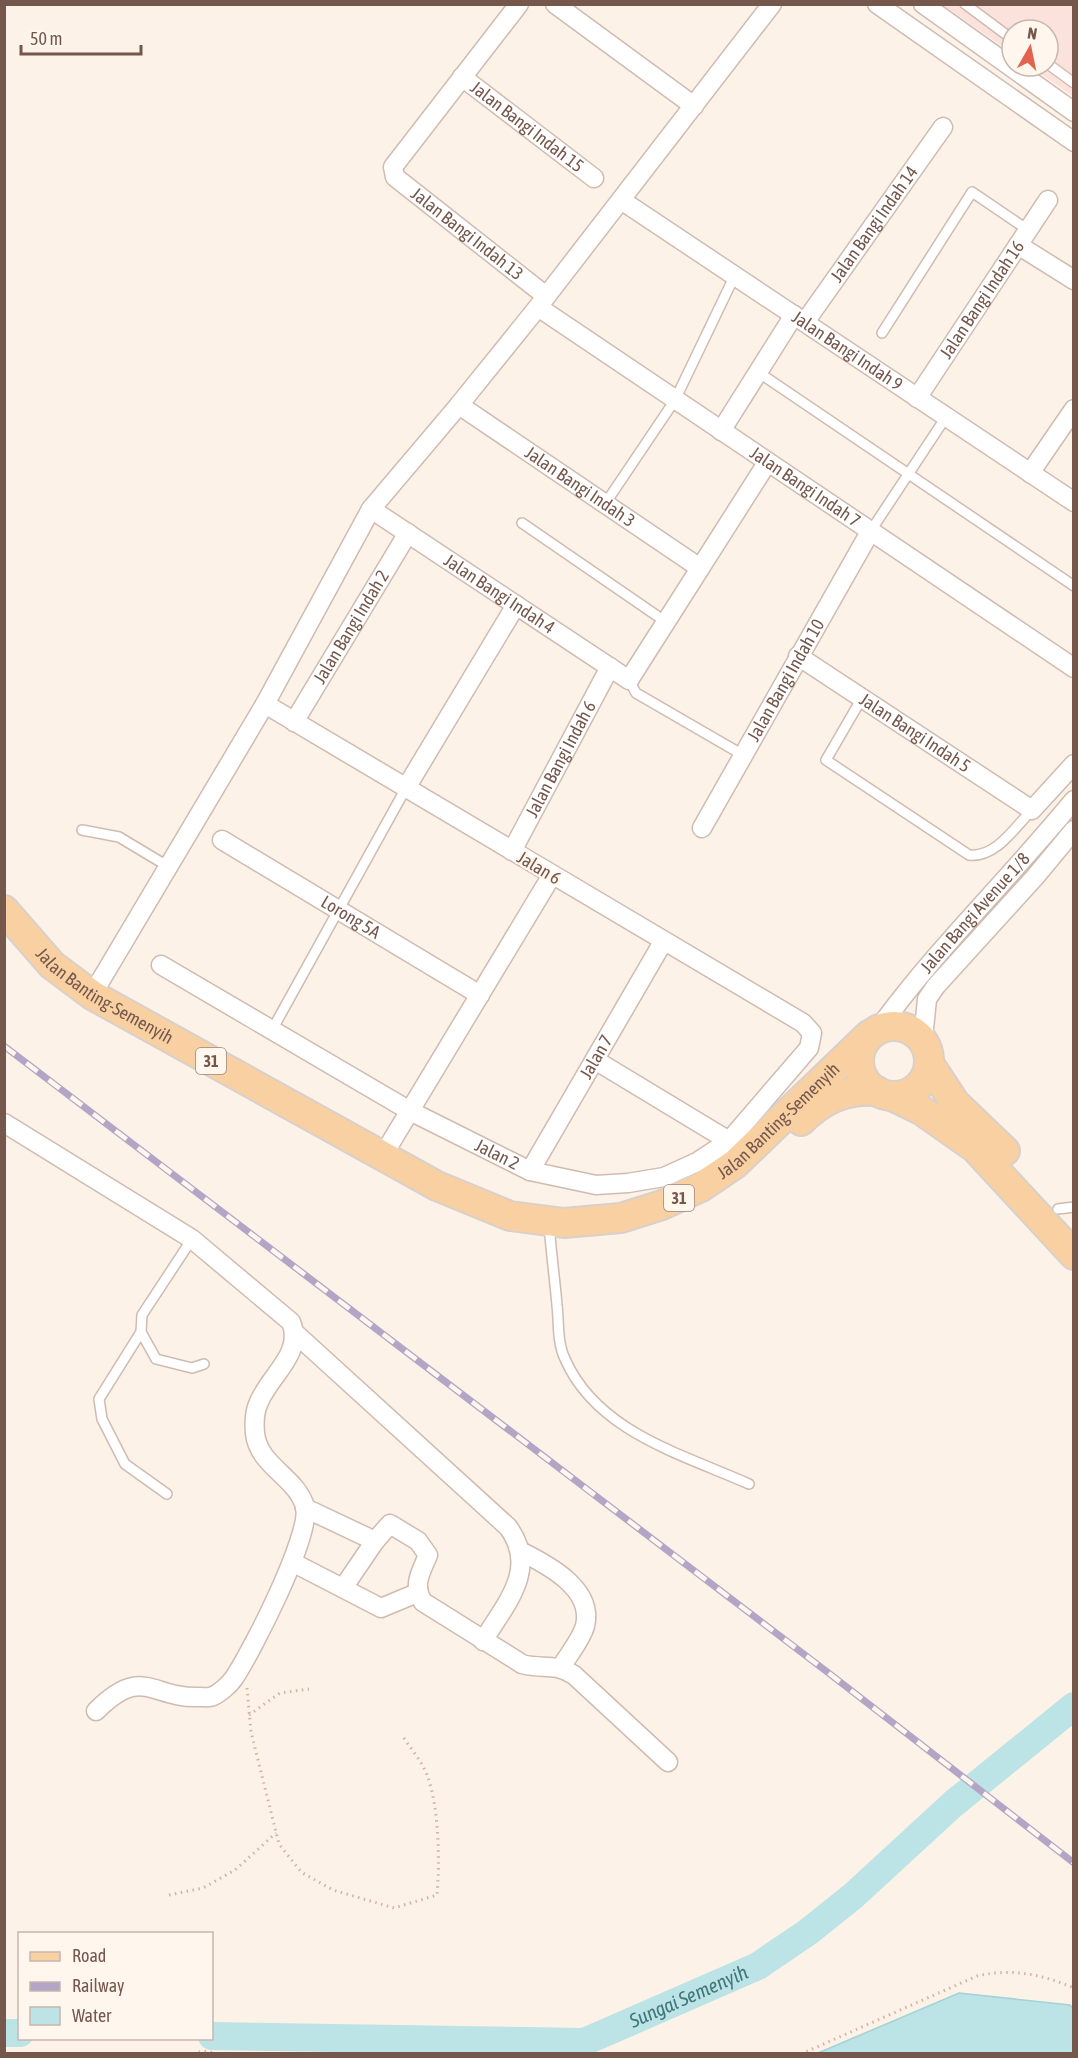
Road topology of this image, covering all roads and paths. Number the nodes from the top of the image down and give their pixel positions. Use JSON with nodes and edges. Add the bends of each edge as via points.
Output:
{"nodes":[{"id":1,"x":519,"y":4,"type":"edge"},
{"id":2,"x":555,"y":4,"type":"edge"},
{"id":3,"x":877,"y":4,"type":"edge"},
{"id":4,"x":923,"y":4,"type":"edge"},
{"id":5,"x":965,"y":4,"type":"edge"},
{"id":6,"x":764,"y":7,"type":"edge"},
{"id":7,"x":1000,"y":30,"type":"edge"},
{"id":8,"x":1060,"y":73,"type":"edge"},
{"id":9,"x":462,"y":77,"type":"junction"},
{"id":10,"x":1074,"y":83,"type":"edge"},
{"id":11,"x":694,"y":105,"type":"junction"},
{"id":12,"x":1074,"y":112,"type":"edge"},
{"id":13,"x":944,"y":127,"type":"dead end"},
{"id":14,"x":1074,"y":142,"type":"edge"},
{"id":15,"x":594,"y":178,"type":"dead end"},
{"id":16,"x":621,"y":200,"type":"junction"},
{"id":17,"x":1048,"y":200,"type":"dead end"},
{"id":18,"x":1023,"y":237,"type":"junction"},
{"id":19,"x":735,"y":275,"type":"junction"},
{"id":20,"x":1074,"y":280,"type":"edge"},
{"id":21,"x":542,"y":301,"type":"junction"},
{"id":22,"x":800,"y":319,"type":"junction"},
{"id":23,"x":882,"y":333,"type":"dead end"},
{"id":24,"x":758,"y":372,"type":"junction"},
{"id":25,"x":917,"y":398,"type":"junction"},
{"id":26,"x":675,"y":400,"type":"junction"},
{"id":27,"x":459,"y":405,"type":"junction"},
{"id":28,"x":1074,"y":409,"type":"edge"},
{"id":29,"x":946,"y":417,"type":"junction"},
{"id":30,"x":721,"y":431,"type":"junction"},
{"id":31,"x":767,"y":463,"type":"junction"},
{"id":32,"x":1030,"y":473,"type":"junction"},
{"id":33,"x":908,"y":474,"type":"junction"},
{"id":34,"x":1074,"y":502,"type":"edge"},
{"id":35,"x":605,"y":504,"type":"junction"},
{"id":36,"x":371,"y":509,"type":"junction"},
{"id":37,"x":522,"y":523,"type":"dead end"},
{"id":38,"x":870,"y":532,"type":"junction"},
{"id":39,"x":408,"y":533,"type":"junction"},
{"id":40,"x":700,"y":568,"type":"junction"},
{"id":41,"x":1074,"y":586,"type":"edge"},
{"id":42,"x":516,"y":605,"type":"junction"},
{"id":43,"x":666,"y":622,"type":"junction"},
{"id":44,"x":798,"y":656,"type":"junction"},
{"id":45,"x":610,"y":667,"type":"junction"},
{"id":46,"x":1074,"y":668,"type":"edge"},
{"id":47,"x":629,"y":680,"type":"junction"},
{"id":48,"x":862,"y":699,"type":"junction"},
{"id":49,"x":265,"y":704,"type":"junction"},
{"id":50,"x":294,"y":722,"type":"junction"},
{"id":51,"x":743,"y":754,"type":"junction"},
{"id":52,"x":1074,"y":764,"type":"edge"},
{"id":53,"x":406,"y":788,"type":"junction"},
{"id":54,"x":1074,"y":800,"type":"edge"},
{"id":55,"x":1032,"y":810,"type":"junction"},
{"id":56,"x":702,"y":828,"type":"dead end"},
{"id":57,"x":82,"y":830,"type":"dead end"},
{"id":58,"x":1074,"y":830,"type":"edge"},
{"id":59,"x":222,"y":840,"type":"dead end"},
{"id":60,"x":512,"y":851,"type":"junction"},
{"id":61,"x":169,"y":867,"type":"junction"},
{"id":62,"x":552,"y":875,"type":"junction"},
{"id":63,"x":4,"y":910,"type":"edge"},
{"id":64,"x":339,"y":910,"type":"junction"},
{"id":65,"x":663,"y":942,"type":"junction"},
{"id":66,"x":161,"y":965,"type":"dead end"},
{"id":67,"x":480,"y":994,"type":"junction"},
{"id":68,"x":92,"y":995,"type":"junction"},
{"id":69,"x":272,"y":1030,"type":"junction"},
{"id":70,"x":874,"y":1031,"type":"junction"},
{"id":71,"x":812,"y":1033,"type":"joint"},
{"id":72,"x":926,"y":1052,"type":"junction"},
{"id":73,"x":595,"y":1060,"type":"junction"},
{"id":74,"x":884,"y":1093,"type":"junction"},
{"id":75,"x":410,"y":1111,"type":"junction"},
{"id":76,"x":4,"y":1123,"type":"edge"},
{"id":77,"x":729,"y":1141,"type":"junction"},
{"id":78,"x":382,"y":1157,"type":"junction"},
{"id":79,"x":530,"y":1171,"type":"junction"},
{"id":80,"x":437,"y":1186,"type":"junction"},
{"id":81,"x":1068,"y":1215,"type":"edge"},
{"id":82,"x":550,"y":1236,"type":"junction"},
{"id":83,"x":192,"y":1239,"type":"junction"},
{"id":84,"x":1074,"y":1255,"type":"edge"},
{"id":85,"x":141,"y":1332,"type":"junction"},
{"id":86,"x":296,"y":1334,"type":"junction"},
{"id":87,"x":204,"y":1364,"type":"dead end"},
{"id":88,"x":749,"y":1484,"type":"dead end"},
{"id":89,"x":166,"y":1494,"type":"dead end"},
{"id":90,"x":305,"y":1508,"type":"junction"},
{"id":91,"x":375,"y":1541,"type":"junction"},
{"id":92,"x":522,"y":1552,"type":"junction"},
{"id":93,"x":292,"y":1562,"type":"junction"},
{"id":94,"x":343,"y":1588,"type":"junction"},
{"id":95,"x":417,"y":1593,"type":"junction"},
{"id":96,"x":483,"y":1641,"type":"junction"},
{"id":97,"x":245,"y":1660,"type":"junction"},
{"id":98,"x":561,"y":1667,"type":"junction"},
{"id":99,"x":309,"y":1689,"type":"dead end"},
{"id":100,"x":96,"y":1711,"type":"dead end"},
{"id":101,"x":249,"y":1715,"type":"junction"},
{"id":102,"x":402,"y":1735,"type":"dead end"},
{"id":103,"x":668,"y":1762,"type":"dead end"},
{"id":104,"x":276,"y":1833,"type":"junction"},
{"id":105,"x":169,"y":1895,"type":"dead end"},
{"id":106,"x":1074,"y":1988,"type":"edge"},
{"id":107,"x":193,"y":2054,"type":"edge"},
{"id":108,"x":220,"y":2054,"type":"edge"},
{"id":109,"x":801,"y":2054,"type":"edge"}],
"edges":[{"from":1,"to":9,"type":"street"},
{"from":2,"to":11,"type":"street"},
{"from":3,"to":14,"type":"street"},
{"from":4,"to":12,"type":"street"},
{"from":5,"to":7,"type":"lane"},
{"from":6,"to":11,"type":"street"},
{"from":8,"to":10,"type":"lane"},
{"from":9,"to":15,"type":"street","name":"Jalan Bangi Indah 15"},
{"from":9,"to":21,"type":"street","name":"Jalan Bangi Indah 13","via":[[393,167],[395,177]]},
{"from":11,"to":16,"type":"street"},
{"from":13,"to":22,"type":"street","name":"Jalan Bangi Indah 14"},
{"from":16,"to":19,"type":"street","name":"Jalan Bangi Indah 9"},
{"from":16,"to":21,"type":"street"},
{"from":17,"to":18,"type":"street","name":"Jalan Bangi Indah 16"},
{"from":18,"to":20,"type":"street"},
{"from":18,"to":23,"type":"lane","via":[[972,192]]},
{"from":18,"to":25,"type":"street","name":"Jalan Bangi Indah 16"},
{"from":19,"to":22,"type":"street","name":"Jalan Bangi Indah 9"},
{"from":19,"to":26,"type":"lane"},
{"from":21,"to":26,"type":"street","name":"Jalan Bangi Indah 7"},
{"from":21,"to":27,"type":"street"},
{"from":22,"to":24,"type":"street","name":"Jalan Bangi Indah 14"},
{"from":22,"to":25,"type":"street","name":"Jalan Bangi Indah 9"},
{"from":24,"to":30,"type":"street","name":"Jalan Bangi Indah 14"},
{"from":24,"to":33,"type":"lane"},
{"from":25,"to":29,"type":"street","name":"Jalan Bangi Indah 9"},
{"from":26,"to":30,"type":"street","name":"Jalan Bangi Indah 7"},
{"from":26,"to":35,"type":"lane"},
{"from":27,"to":35,"type":"street","name":"Jalan Bangi Indah 3"},
{"from":27,"to":36,"type":"street"},
{"from":28,"to":32,"type":"street"},
{"from":29,"to":32,"type":"street","name":"Jalan Bangi Indah 9"},
{"from":29,"to":33,"type":"lane"},
{"from":30,"to":31,"type":"street","name":"Jalan Bangi Indah 7"},
{"from":31,"to":38,"type":"street","name":"Jalan Bangi Indah 7"},
{"from":31,"to":40,"type":"street"},
{"from":32,"to":34,"type":"street","name":"Jalan Bangi Indah 9"},
{"from":33,"to":38,"type":"lane"},
{"from":33,"to":41,"type":"lane"},
{"from":35,"to":40,"type":"street","name":"Jalan Bangi Indah 3"},
{"from":36,"to":39,"type":"street","name":"Jalan Bangi Indah 4"},
{"from":36,"to":49,"type":"street"},
{"from":37,"to":43,"type":"lane"},
{"from":38,"to":44,"type":"street","name":"Jalan Bangi Indah 10"},
{"from":38,"to":46,"type":"street","name":"Jalan Bangi Indah 7"},
{"from":39,"to":42,"type":"street","name":"Jalan Bangi Indah 4"},
{"from":39,"to":50,"type":"street","name":"Jalan Bangi Indah 2"},
{"from":40,"to":43,"type":"street"},
{"from":42,"to":45,"type":"street","name":"Jalan Bangi Indah 4"},
{"from":42,"to":53,"type":"street"},
{"from":43,"to":47,"type":"street"},
{"from":44,"to":48,"type":"street","name":"Jalan Bangi Indah 5"},
{"from":44,"to":51,"type":"street","name":"Jalan Bangi Indah 10"},
{"from":45,"to":47,"type":"street","name":"Jalan Bangi Indah 4"},
{"from":45,"to":60,"type":"street","name":"Jalan Bangi Indah 6"},
{"from":47,"to":51,"type":"lane","via":[[636,693]]},
{"from":48,"to":55,"type":"street","name":"Jalan Bangi Indah 5"},
{"from":48,"to":55,"type":"lane","via":[[826,760],[969,855],[990,852]]},
{"from":49,"to":50,"type":"street","name":"Jalan 6"},
{"from":49,"to":61,"type":"street"},
{"from":50,"to":53,"type":"street","name":"Jalan 6"},
{"from":51,"to":56,"type":"street","name":"Jalan Bangi Indah 10"},
{"from":52,"to":55,"type":"street"},
{"from":53,"to":60,"type":"street","name":"Jalan 6"},
{"from":53,"to":64,"type":"lane"},
{"from":54,"to":70,"type":"street","name":"Jalan Bangi Avenue 1/8","via":[[913,981]]},
{"from":57,"to":61,"type":"lane","via":[[119,837]]},
{"from":58,"to":72,"type":"street","name":"Jalan Bangi Avenue 1/8","via":[[927,999]]},
{"from":59,"to":64,"type":"street","name":"Lorong 5A"},
{"from":60,"to":62,"type":"street","name":"Jalan 6"},
{"from":61,"to":68,"type":"street"},
{"from":62,"to":65,"type":"street","name":"Jalan 6"},
{"from":62,"to":67,"type":"street"},
{"from":63,"to":68,"type":"main road","name":"Jalan Banting-Semenyih","number":"31","via":[[52,965]]},
{"from":64,"to":67,"type":"street","name":"Lorong 5A"},
{"from":64,"to":69,"type":"lane"},
{"from":65,"to":71,"type":"street","name":"Jalan 6","via":[[803,1023]]},
{"from":65,"to":73,"type":"street","name":"Jalan 7"},
{"from":66,"to":69,"type":"street","name":"Jalan 2"},
{"from":67,"to":75,"type":"street"},
{"from":68,"to":78,"type":"main road","name":"Jalan Banting-Semenyih","number":"31"},
{"from":69,"to":75,"type":"street","name":"Jalan 2"},
{"from":70,"to":72,"type":"main road","via":[[903,1026]]},
{"from":70,"to":74,"type":"main road","via":[[860,1049],[859,1065],[865,1080]]},
{"from":70,"to":80,"type":"main road","name":"Jalan Banting-Semenyih","number":"31","via":[[735,1164],[701,1187],[662,1205],[621,1218],[564,1223],[510,1216]]},
{"from":71,"to":77,"type":"street","name":"Jalan 2","via":[[809,1048]]},
{"from":72,"to":74,"type":"main road","via":[[925,1078],[917,1088],[905,1094]]},
{"from":72,"to":81,"type":"main road","via":[[955,1103]]},
{"from":73,"to":77,"type":"street"},
{"from":73,"to":79,"type":"street","name":"Jalan 7"},
{"from":74,"to":82,"type":"main road","name":"Jalan Banting-Semenyih","number":"31","via":[[842,1093],[825,1101],[809,1112],[745,1177],[712,1201],[670,1220],[615,1235]]},
{"from":74,"to":84,"type":"main road","name":"Jalan Banting-Semenyih","number":"31","via":[[921,1110],[975,1148]]},
{"from":75,"to":78,"type":"street"},
{"from":75,"to":79,"type":"street","name":"Jalan 2"},
{"from":76,"to":83,"type":"street"},
{"from":77,"to":79,"type":"street","name":"Jalan 2","via":[[664,1177],[628,1184],[596,1185]]},
{"from":78,"to":80,"type":"main road","name":"Jalan Banting-Semenyih","number":"31"},
{"from":80,"to":82,"type":"main road","name":"Jalan Banting-Semenyih","number":"31","via":[[496,1223]]},
{"from":82,"to":88,"type":"lane","via":[[558,1334],[564,1358],[596,1404],[635,1433]]},
{"from":83,"to":85,"type":"lane","via":[[142,1315]]},
{"from":83,"to":86,"type":"street","via":[[291,1322]]},
{"from":85,"to":87,"type":"lane","via":[[156,1359],[192,1368]]},
{"from":85,"to":89,"type":"lane","via":[[99,1399],[102,1419],[125,1464]]},
{"from":86,"to":90,"type":"street","via":[[293,1348],[259,1401],[254,1419],[256,1442],[266,1460]]},
{"from":86,"to":92,"type":"street","via":[[508,1527]]},
{"from":90,"to":91,"type":"street"},
{"from":90,"to":93,"type":"street","via":[[303,1531]]},
{"from":91,"to":94,"type":"street"},
{"from":91,"to":95,"type":"street","via":[[390,1524],[418,1541],[428,1555],[417,1580]]},
{"from":92,"to":96,"type":"street","via":[[516,1586]]},
{"from":92,"to":98,"type":"street","via":[[557,1572],[584,1602],[585,1626]]},
{"from":93,"to":94,"type":"street"},
{"from":93,"to":97,"type":"street"},
{"from":94,"to":95,"type":"street","via":[[381,1608]]},
{"from":95,"to":96,"type":"street","via":[[423,1602]]},
{"from":96,"to":98,"type":"street","via":[[522,1664]]},
{"from":97,"to":100,"type":"street","via":[[232,1681],[212,1697],[187,1698],[135,1686],[114,1694]]},
{"from":97,"to":101,"type":"path"},
{"from":98,"to":103,"type":"street"},
{"from":99,"to":101,"type":"path","via":[[280,1693]]},
{"from":101,"to":104,"type":"path"},
{"from":102,"to":104,"type":"path","via":[[427,1774],[435,1809],[437,1895],[394,1908],[333,1890],[301,1872],[279,1844]]},
{"from":104,"to":105,"type":"path","via":[[236,1870],[203,1888]]},
{"from":106,"to":109,"type":"path","via":[[1024,1972],[1000,1971],[977,1976]]},
{"from":107,"to":108,"type":"path"}]}
